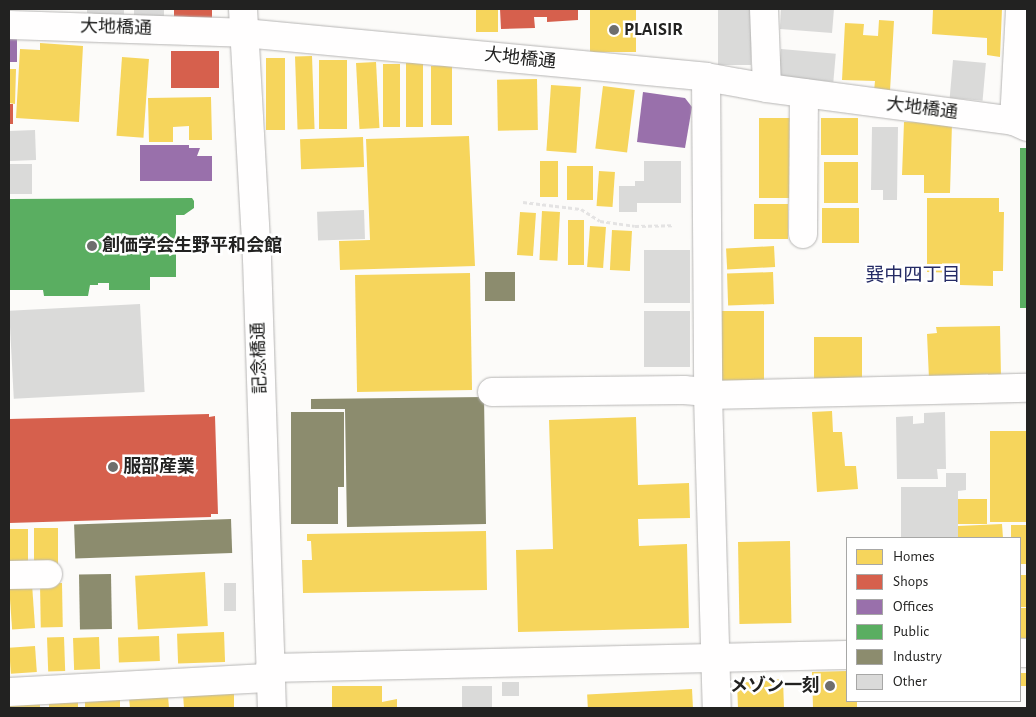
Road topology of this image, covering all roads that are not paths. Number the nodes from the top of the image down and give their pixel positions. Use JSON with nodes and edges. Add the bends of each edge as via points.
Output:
{"nodes":[{"id":1,"x":764,"y":9,"type":"edge"},
{"id":2,"x":1020,"y":9,"type":"edge"},
{"id":3,"x":244,"y":21,"type":"edge"},
{"id":4,"x":9,"y":25,"type":"edge"},
{"id":5,"x":706,"y":77,"type":"junction"},
{"id":6,"x":767,"y":88,"type":"junction"},
{"id":7,"x":804,"y":93,"type":"junction"},
{"id":8,"x":1021,"y":124,"type":"edge"},
{"id":9,"x":803,"y":234,"type":"dead end"},
{"id":10,"x":1027,"y":388,"type":"edge"},
{"id":11,"x":492,"y":392,"type":"dead end"},
{"id":12,"x":708,"y":394,"type":"junction"},
{"id":13,"x":48,"y":574,"type":"dead end"},
{"id":14,"x":9,"y":575,"type":"edge"},
{"id":15,"x":846,"y":655,"type":"edge"},
{"id":16,"x":716,"y":656,"type":"junction"},
{"id":17,"x":270,"y":673,"type":"junction"},
{"id":18,"x":9,"y":692,"type":"edge"},
{"id":19,"x":272,"y":708,"type":"edge"},
{"id":20,"x":716,"y":708,"type":"edge"}],
"edges":[{"from":1,"to":6,"type":"street"},
{"from":2,"to":8,"type":"street"},
{"from":3,"to":4,"type":"street","name":"大地橋通"},
{"from":3,"to":5,"type":"street","name":"大地橋通"},
{"from":3,"to":17,"type":"street","name":"記念橋通","via":[[258,259]]},
{"from":5,"to":6,"type":"street","name":"大地橋通"},
{"from":5,"to":12,"type":"street"},
{"from":6,"to":7,"type":"street","name":"大地橋通"},
{"from":7,"to":8,"type":"street","name":"大地橋通"},
{"from":7,"to":9,"type":"street"},
{"from":10,"to":12,"type":"street"},
{"from":11,"to":12,"type":"street"},
{"from":12,"to":16,"type":"street"},
{"from":13,"to":14,"type":"street"},
{"from":15,"to":16,"type":"street"},
{"from":16,"to":17,"type":"street"},
{"from":16,"to":20,"type":"street"},
{"from":17,"to":18,"type":"street"},
{"from":17,"to":19,"type":"street","name":"記念橋通"}]}
